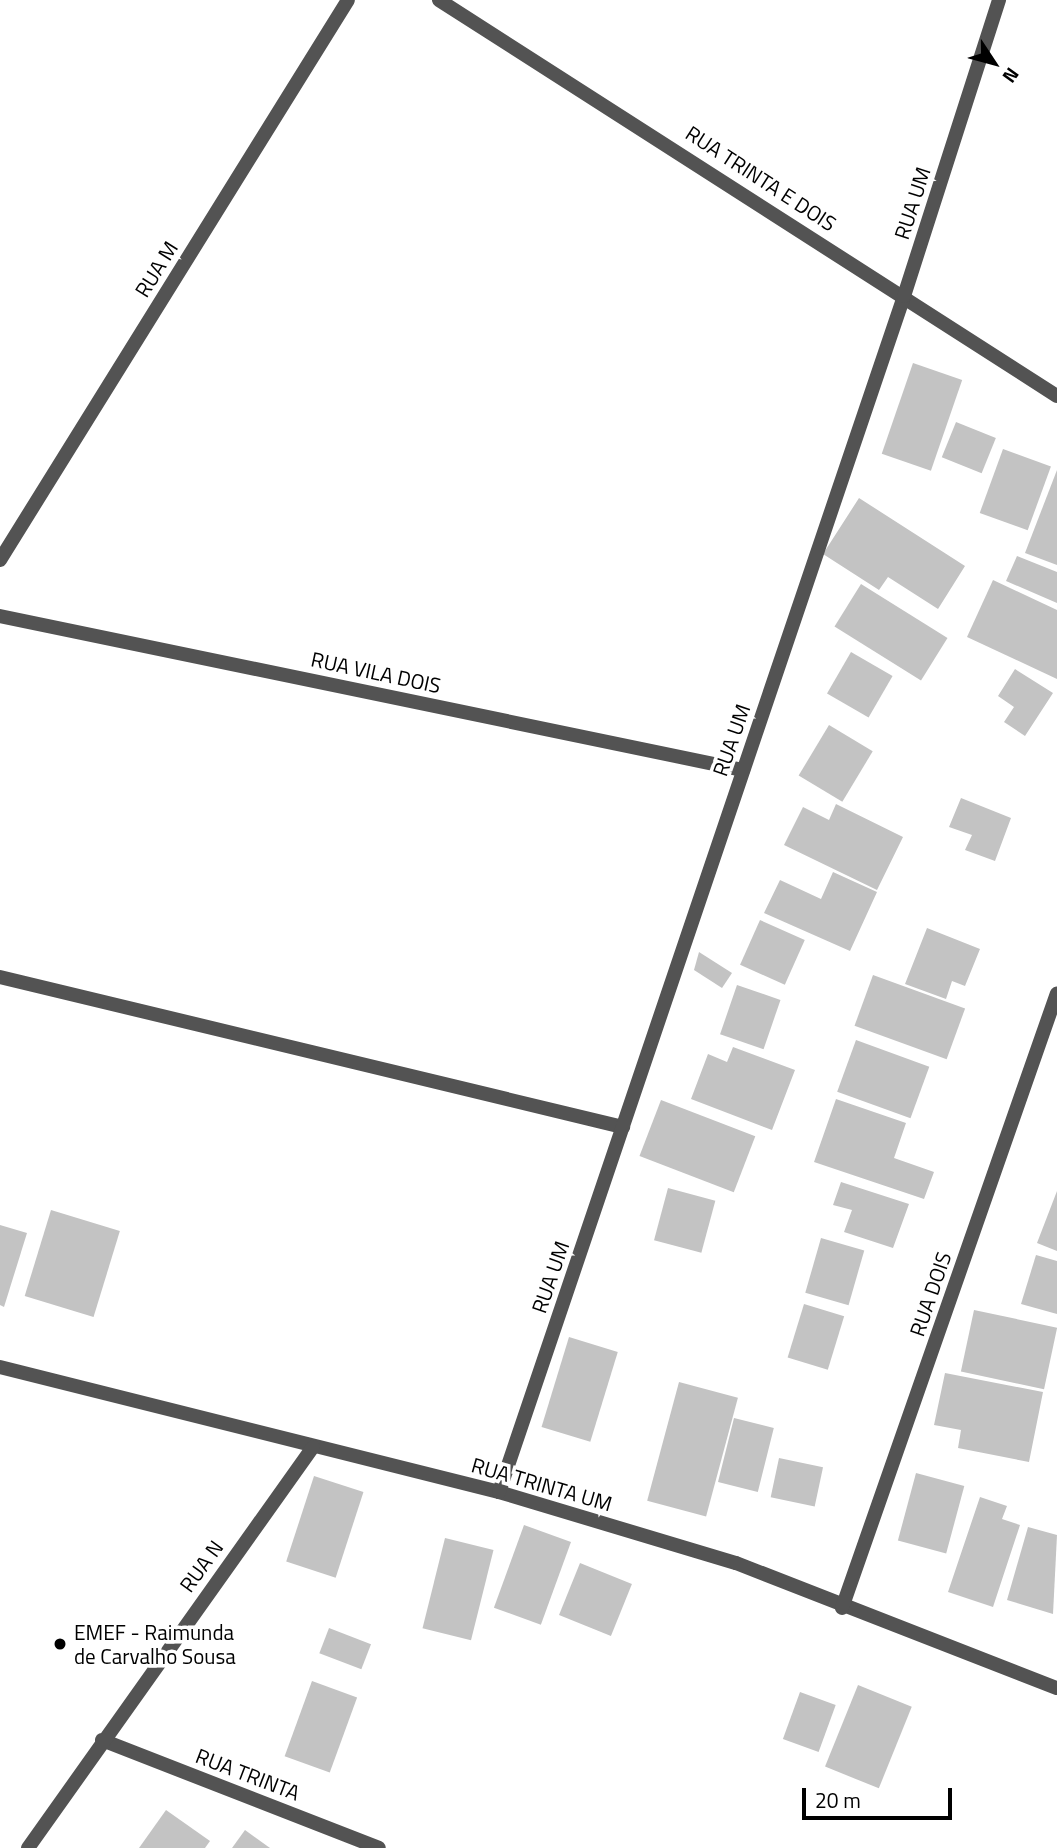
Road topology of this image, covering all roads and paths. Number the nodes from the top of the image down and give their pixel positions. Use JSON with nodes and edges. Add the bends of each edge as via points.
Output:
{"nodes":[{"id":1,"x":348,"y":0,"type":"edge"},
{"id":2,"x":439,"y":0,"type":"edge"},
{"id":3,"x":999,"y":0,"type":"edge"},
{"id":4,"x":904,"y":296,"type":"junction"},
{"id":5,"x":1057,"y":396,"type":"edge"},
{"id":6,"x":0,"y":560,"type":"edge"},
{"id":7,"x":0,"y":616,"type":"edge"},
{"id":8,"x":743,"y":770,"type":"junction"},
{"id":9,"x":0,"y":977,"type":"edge"},
{"id":10,"x":1057,"y":993,"type":"edge"},
{"id":11,"x":623,"y":1127,"type":"junction"},
{"id":12,"x":0,"y":1367,"type":"edge"},
{"id":13,"x":313,"y":1447,"type":"junction"},
{"id":14,"x":499,"y":1492,"type":"junction"},
{"id":15,"x":842,"y":1608,"type":"junction"},
{"id":16,"x":1057,"y":1688,"type":"edge"},
{"id":17,"x":102,"y":1740,"type":"junction"},
{"id":18,"x":28,"y":1848,"type":"edge"},
{"id":19,"x":379,"y":1848,"type":"edge"}],
"edges":[{"from":1,"to":6,"type":"street","name":"RUA M"},
{"from":2,"to":4,"type":"street","name":"RUA TRINTA E DOIS"},
{"from":3,"to":4,"type":"street","name":"RUA UM"},
{"from":4,"to":5,"type":"street","name":"RUA TRINTA E DOIS"},
{"from":4,"to":8,"type":"street","name":"RUA UM"},
{"from":7,"to":8,"type":"street","name":"RUA VILA DOIS"},
{"from":8,"to":11,"type":"street","name":"RUA UM"},
{"from":9,"to":11,"type":"street"},
{"from":10,"to":15,"type":"street","name":"RUA DOIS"},
{"from":11,"to":14,"type":"street","name":"RUA UM"},
{"from":12,"to":13,"type":"street","name":"RUA TRINTA UM"},
{"from":13,"to":14,"type":"street","name":"RUA TRINTA UM"},
{"from":13,"to":17,"type":"street","name":"RUA N"},
{"from":14,"to":15,"type":"street","name":"RUA TRINTA UM","via":[[736,1563]]},
{"from":15,"to":16,"type":"street","name":"RUA TRINTA UM"},
{"from":17,"to":18,"type":"street","name":"RUA N"},
{"from":17,"to":19,"type":"street","name":"RUA TRINTA"}]}
